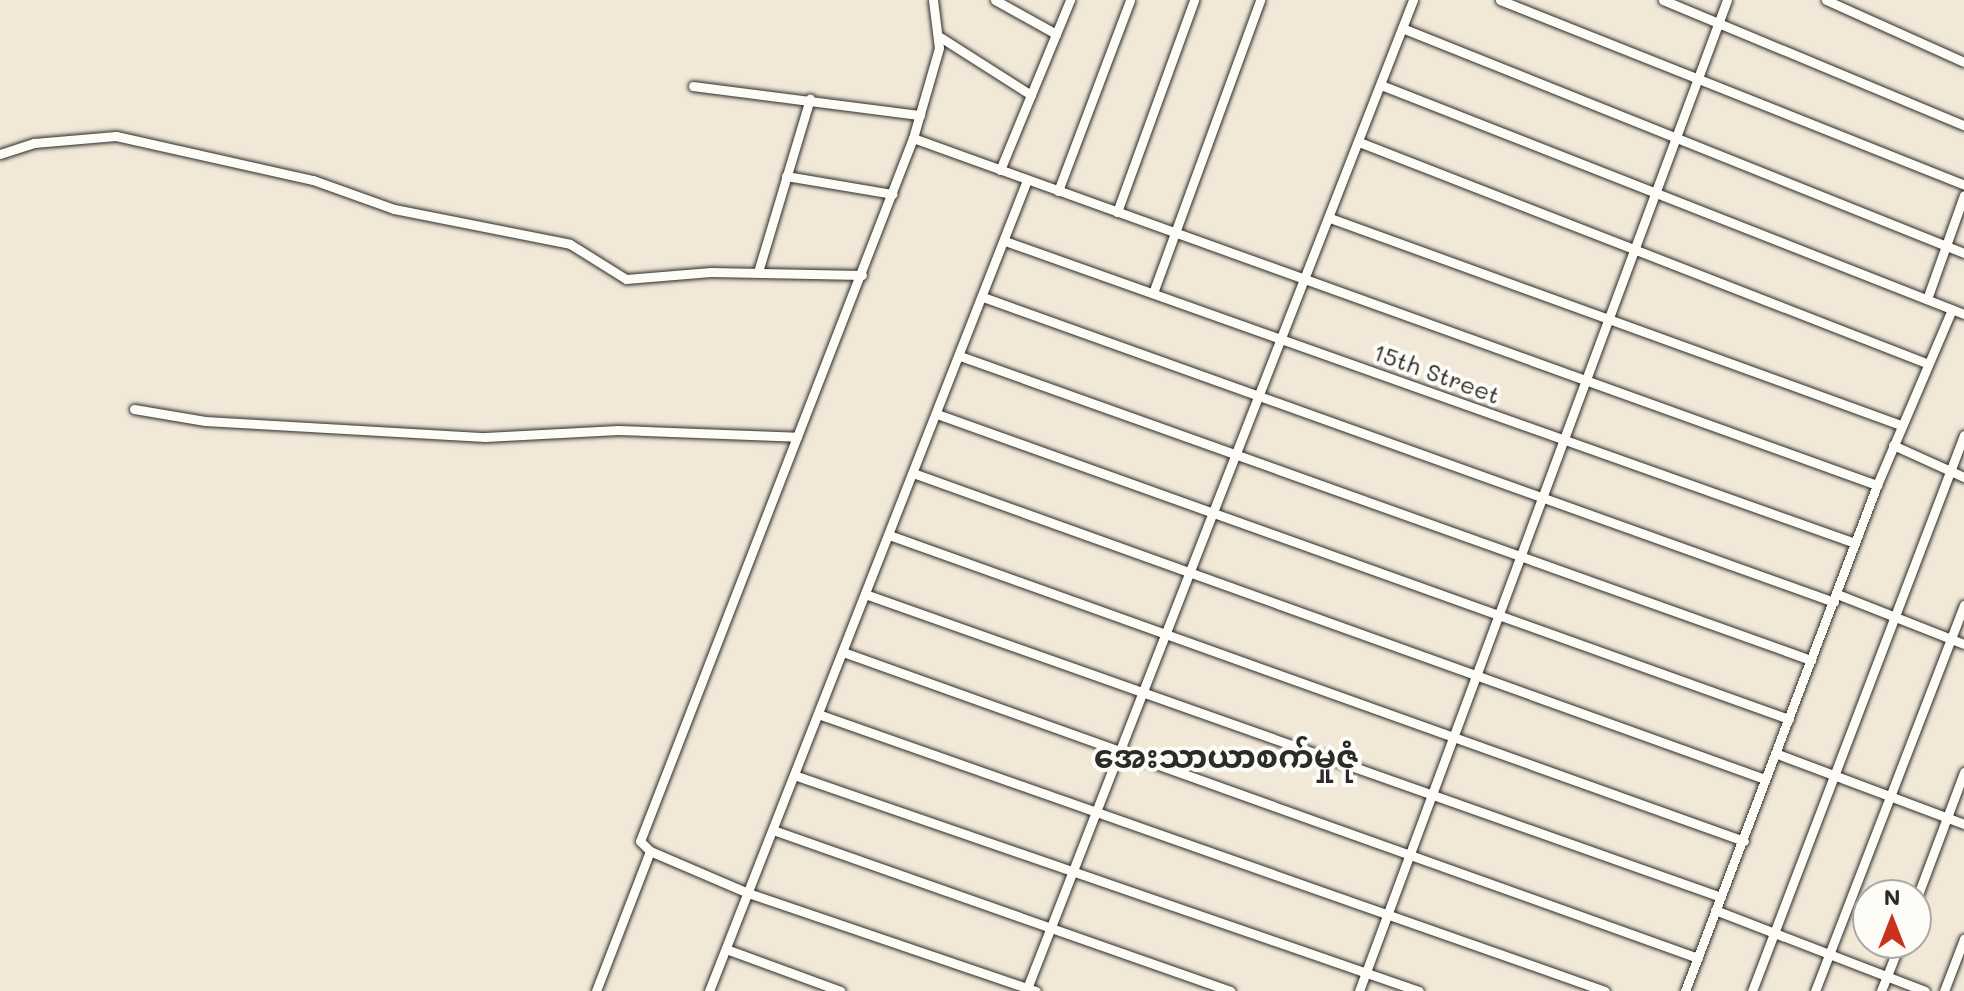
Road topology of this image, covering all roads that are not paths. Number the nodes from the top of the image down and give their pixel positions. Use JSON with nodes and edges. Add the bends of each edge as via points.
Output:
{"nodes":[{"id":1,"x":933,"y":0,"type":"edge"},
{"id":2,"x":995,"y":0,"type":"edge"},
{"id":3,"x":1070,"y":0,"type":"edge"},
{"id":4,"x":1130,"y":0,"type":"edge"},
{"id":5,"x":1194,"y":0,"type":"edge"},
{"id":6,"x":1260,"y":0,"type":"edge"},
{"id":7,"x":1413,"y":0,"type":"edge"},
{"id":8,"x":1500,"y":0,"type":"edge"},
{"id":9,"x":1663,"y":0,"type":"edge"},
{"id":10,"x":1727,"y":0,"type":"edge"},
{"id":11,"x":1826,"y":0,"type":"edge"},
{"id":12,"x":1718,"y":23,"type":"junction"},
{"id":13,"x":1402,"y":28,"type":"junction"},
{"id":14,"x":1056,"y":34,"type":"junction"},
{"id":15,"x":940,"y":37,"type":"junction"},
{"id":16,"x":1964,"y":62,"type":"edge"},
{"id":17,"x":1697,"y":79,"type":"junction"},
{"id":18,"x":1381,"y":85,"type":"junction"},
{"id":19,"x":693,"y":86,"type":"dead end"},
{"id":20,"x":1031,"y":95,"type":"junction"},
{"id":21,"x":810,"y":99,"type":"junction"},
{"id":22,"x":920,"y":115,"type":"junction"},
{"id":23,"x":1964,"y":125,"type":"edge"},
{"id":24,"x":1676,"y":135,"type":"junction"},
{"id":25,"x":913,"y":138,"type":"junction"},
{"id":26,"x":1359,"y":142,"type":"junction"},
{"id":27,"x":0,"y":154,"type":"edge"},
{"id":28,"x":1000,"y":170,"type":"junction"},
{"id":29,"x":786,"y":176,"type":"junction"},
{"id":30,"x":1027,"y":180,"type":"junction"},
{"id":31,"x":1964,"y":185,"type":"edge"},
{"id":32,"x":1058,"y":191,"type":"junction"},
{"id":33,"x":1654,"y":191,"type":"junction"},
{"id":34,"x":892,"y":194,"type":"junction"},
{"id":35,"x":1964,"y":195,"type":"edge"},
{"id":36,"x":1117,"y":212,"type":"junction"},
{"id":37,"x":1330,"y":218,"type":"junction"},
{"id":38,"x":1176,"y":234,"type":"junction"},
{"id":39,"x":1005,"y":241,"type":"junction"},
{"id":40,"x":1946,"y":246,"type":"junction"},
{"id":41,"x":1633,"y":248,"type":"junction"},
{"id":42,"x":1964,"y":253,"type":"edge"},
{"id":43,"x":758,"y":272,"type":"junction"},
{"id":44,"x":862,"y":275,"type":"junction"},
{"id":45,"x":1307,"y":280,"type":"junction"},
{"id":46,"x":1153,"y":293,"type":"junction"},
{"id":47,"x":983,"y":297,"type":"junction"},
{"id":48,"x":1927,"y":299,"type":"junction"},
{"id":49,"x":1952,"y":309,"type":"junction"},
{"id":50,"x":1964,"y":314,"type":"edge"},
{"id":51,"x":1610,"y":319,"type":"junction"},
{"id":52,"x":1284,"y":339,"type":"junction"},
{"id":53,"x":960,"y":356,"type":"junction"},
{"id":54,"x":1926,"y":363,"type":"junction"},
{"id":55,"x":1588,"y":382,"type":"junction"},
{"id":56,"x":1261,"y":396,"type":"junction"},
{"id":57,"x":134,"y":409,"type":"dead end"},
{"id":58,"x":937,"y":414,"type":"junction"},
{"id":59,"x":1901,"y":425,"type":"junction"},
{"id":60,"x":1964,"y":435,"type":"edge"},
{"id":61,"x":797,"y":437,"type":"junction"},
{"id":62,"x":1566,"y":440,"type":"junction"},
{"id":63,"x":1893,"y":445,"type":"junction"},
{"id":64,"x":1237,"y":455,"type":"junction"},
{"id":65,"x":1949,"y":471,"type":"junction"},
{"id":66,"x":913,"y":473,"type":"junction"},
{"id":67,"x":1964,"y":477,"type":"edge"},
{"id":68,"x":1877,"y":485,"type":"junction"},
{"id":69,"x":1545,"y":498,"type":"junction"},
{"id":70,"x":1214,"y":514,"type":"junction"},
{"id":71,"x":889,"y":535,"type":"junction"},
{"id":72,"x":1855,"y":543,"type":"junction"},
{"id":73,"x":1520,"y":559,"type":"junction"},
{"id":74,"x":1190,"y":574,"type":"junction"},
{"id":75,"x":865,"y":594,"type":"junction"},
{"id":76,"x":1836,"y":598,"type":"junction"},
{"id":77,"x":1964,"y":605,"type":"edge"},
{"id":78,"x":1501,"y":616,"type":"junction"},
{"id":79,"x":1896,"y":617,"type":"junction"},
{"id":80,"x":1165,"y":636,"type":"junction"},
{"id":81,"x":1951,"y":639,"type":"junction"},
{"id":82,"x":1964,"y":644,"type":"edge"},
{"id":83,"x":843,"y":652,"type":"junction"},
{"id":84,"x":1811,"y":660,"type":"junction"},
{"id":85,"x":1479,"y":677,"type":"junction"},
{"id":86,"x":1143,"y":692,"type":"junction"},
{"id":87,"x":818,"y":714,"type":"junction"},
{"id":88,"x":1789,"y":719,"type":"junction"},
{"id":89,"x":1455,"y":739,"type":"junction"},
{"id":90,"x":1119,"y":752,"type":"junction"},
{"id":91,"x":1775,"y":753,"type":"junction"},
{"id":92,"x":1964,"y":772,"type":"edge"},
{"id":93,"x":794,"y":775,"type":"junction"},
{"id":94,"x":1835,"y":775,"type":"junction"},
{"id":95,"x":1765,"y":779,"type":"junction"},
{"id":96,"x":1890,"y":796,"type":"junction"},
{"id":97,"x":1433,"y":798,"type":"junction"},
{"id":98,"x":1096,"y":810,"type":"junction"},
{"id":99,"x":1947,"y":818,"type":"junction"},
{"id":100,"x":1964,"y":824,"type":"edge"},
{"id":101,"x":773,"y":830,"type":"junction"},
{"id":102,"x":1744,"y":841,"type":"junction"},
{"id":103,"x":650,"y":851,"type":"junction"},
{"id":104,"x":1410,"y":856,"type":"junction"},
{"id":105,"x":1073,"y":867,"type":"junction"},
{"id":106,"x":1924,"y":879,"type":"edge"},
{"id":107,"x":748,"y":893,"type":"junction"},
{"id":108,"x":1721,"y":897,"type":"junction"},
{"id":109,"x":1715,"y":910,"type":"junction"},
{"id":110,"x":1387,"y":914,"type":"junction"},
{"id":111,"x":1050,"y":928,"type":"junction"},
{"id":112,"x":1774,"y":933,"type":"junction"},
{"id":113,"x":1964,"y":939,"type":"edge"},
{"id":114,"x":726,"y":949,"type":"junction"},
{"id":115,"x":1828,"y":954,"type":"junction"},
{"id":116,"x":1698,"y":958,"type":"junction"},
{"id":117,"x":1894,"y":959,"type":"edge"},
{"id":118,"x":1366,"y":972,"type":"junction"},
{"id":119,"x":1887,"y":976,"type":"junction"},
{"id":120,"x":1030,"y":990,"type":"edge"},
{"id":121,"x":596,"y":991,"type":"edge"},
{"id":122,"x":709,"y":991,"type":"edge"},
{"id":123,"x":841,"y":991,"type":"edge"},
{"id":124,"x":1231,"y":991,"type":"edge"},
{"id":125,"x":1359,"y":991,"type":"edge"},
{"id":126,"x":1419,"y":991,"type":"edge"},
{"id":127,"x":1605,"y":991,"type":"edge"},
{"id":128,"x":1685,"y":991,"type":"edge"},
{"id":129,"x":1752,"y":991,"type":"edge"},
{"id":130,"x":1815,"y":991,"type":"edge"},
{"id":131,"x":1881,"y":991,"type":"edge"},
{"id":132,"x":1925,"y":991,"type":"edge"},
{"id":133,"x":1944,"y":991,"type":"edge"}],
"edges":[{"from":1,"to":15,"type":"street"},
{"from":2,"to":14,"type":"street"},
{"from":3,"to":14,"type":"street"},
{"from":4,"to":32,"type":"street"},
{"from":5,"to":36,"type":"street"},
{"from":6,"to":38,"type":"street"},
{"from":7,"to":13,"type":"street"},
{"from":8,"to":17,"type":"street"},
{"from":9,"to":12,"type":"street"},
{"from":10,"to":12,"type":"street"},
{"from":11,"to":16,"type":"street"},
{"from":12,"to":17,"type":"street"},
{"from":12,"to":23,"type":"street"},
{"from":13,"to":18,"type":"street"},
{"from":13,"to":24,"type":"street"},
{"from":14,"to":20,"type":"street"},
{"from":15,"to":20,"type":"street"},
{"from":15,"to":22,"type":"street"},
{"from":17,"to":24,"type":"street"},
{"from":17,"to":31,"type":"street"},
{"from":18,"to":26,"type":"street"},
{"from":18,"to":33,"type":"street"},
{"from":19,"to":21,"type":"street"},
{"from":20,"to":28,"type":"street"},
{"from":21,"to":22,"type":"street"},
{"from":21,"to":29,"type":"street"},
{"from":22,"to":25,"type":"street"},
{"from":24,"to":33,"type":"street"},
{"from":24,"to":40,"type":"street"},
{"from":25,"to":28,"type":"street"},
{"from":25,"to":34,"type":"street"},
{"from":26,"to":37,"type":"street"},
{"from":26,"to":41,"type":"street"},
{"from":27,"to":43,"type":"street","via":[[34,143],[116,136],[313,180],[394,209],[570,244],[626,279]]},
{"from":28,"to":30,"type":"street"},
{"from":29,"to":34,"type":"street"},
{"from":29,"to":43,"type":"street"},
{"from":30,"to":32,"type":"street"},
{"from":30,"to":39,"type":"street"},
{"from":32,"to":36,"type":"street"},
{"from":33,"to":41,"type":"street"},
{"from":33,"to":48,"type":"street"},
{"from":34,"to":44,"type":"street"},
{"from":35,"to":40,"type":"street"},
{"from":36,"to":38,"type":"street"},
{"from":37,"to":45,"type":"street"},
{"from":37,"to":51,"type":"street"},
{"from":38,"to":45,"type":"street"},
{"from":38,"to":46,"type":"street"},
{"from":39,"to":46,"type":"street","name":"15th Street"},
{"from":39,"to":47,"type":"street"},
{"from":40,"to":42,"type":"street"},
{"from":40,"to":48,"type":"street"},
{"from":41,"to":51,"type":"street","via":[[1610,304]]},
{"from":41,"to":54,"type":"street"},
{"from":43,"to":44,"type":"street"},
{"from":44,"to":61,"type":"street"},
{"from":45,"to":52,"type":"street"},
{"from":45,"to":55,"type":"street"},
{"from":46,"to":52,"type":"street","name":"15th Street"},
{"from":47,"to":53,"type":"street"},
{"from":47,"to":56,"type":"street"},
{"from":48,"to":49,"type":"street"},
{"from":49,"to":50,"type":"street"},
{"from":49,"to":54,"type":"street"},
{"from":51,"to":55,"type":"street"},
{"from":51,"to":59,"type":"street"},
{"from":52,"to":56,"type":"street"},
{"from":52,"to":62,"type":"street","name":"15th Street"},
{"from":53,"to":58,"type":"street"},
{"from":53,"to":64,"type":"street"},
{"from":54,"to":59,"type":"street"},
{"from":55,"to":62,"type":"street"},
{"from":55,"to":68,"type":"street"},
{"from":56,"to":64,"type":"street"},
{"from":56,"to":69,"type":"street"},
{"from":57,"to":61,"type":"street","via":[[205,421],[485,437],[618,430]]},
{"from":58,"to":66,"type":"street"},
{"from":58,"to":70,"type":"street"},
{"from":59,"to":63,"type":"street"},
{"from":60,"to":65,"type":"street"},
{"from":61,"to":103,"type":"street","via":[[640,841]]},
{"from":62,"to":69,"type":"street"},
{"from":62,"to":72,"type":"street","name":"15th Street"},
{"from":63,"to":65,"type":"street"},
{"from":63,"to":68,"type":"street"},
{"from":64,"to":70,"type":"street"},
{"from":64,"to":73,"type":"street"},
{"from":65,"to":67,"type":"street"},
{"from":65,"to":79,"type":"street"},
{"from":66,"to":71,"type":"street"},
{"from":66,"to":74,"type":"street"},
{"from":68,"to":72,"type":"street"},
{"from":69,"to":73,"type":"street"},
{"from":69,"to":76,"type":"street"},
{"from":70,"to":74,"type":"street"},
{"from":70,"to":78,"type":"street"},
{"from":71,"to":75,"type":"street"},
{"from":71,"to":80,"type":"street"},
{"from":72,"to":76,"type":"street"},
{"from":73,"to":78,"type":"street"},
{"from":73,"to":84,"type":"street"},
{"from":74,"to":80,"type":"street"},
{"from":74,"to":85,"type":"street"},
{"from":75,"to":83,"type":"street"},
{"from":75,"to":86,"type":"street"},
{"from":76,"to":79,"type":"street"},
{"from":76,"to":84,"type":"street"},
{"from":77,"to":81,"type":"street"},
{"from":78,"to":85,"type":"street"},
{"from":78,"to":88,"type":"street"},
{"from":79,"to":81,"type":"street"},
{"from":79,"to":94,"type":"street"},
{"from":80,"to":86,"type":"street"},
{"from":80,"to":89,"type":"street"},
{"from":81,"to":82,"type":"street"},
{"from":81,"to":96,"type":"street"},
{"from":83,"to":87,"type":"street"},
{"from":83,"to":90,"type":"street"},
{"from":84,"to":88,"type":"street"},
{"from":85,"to":89,"type":"street"},
{"from":85,"to":95,"type":"street"},
{"from":86,"to":90,"type":"street"},
{"from":86,"to":97,"type":"street"},
{"from":87,"to":93,"type":"street"},
{"from":87,"to":98,"type":"street"},
{"from":88,"to":91,"type":"street"},
{"from":89,"to":97,"type":"street"},
{"from":89,"to":102,"type":"street"},
{"from":90,"to":98,"type":"street"},
{"from":90,"to":104,"type":"street"},
{"from":91,"to":94,"type":"street"},
{"from":91,"to":95,"type":"street"},
{"from":92,"to":99,"type":"street"},
{"from":93,"to":101,"type":"street"},
{"from":93,"to":105,"type":"street"},
{"from":94,"to":96,"type":"street"},
{"from":94,"to":112,"type":"street"},
{"from":95,"to":102,"type":"street"},
{"from":96,"to":99,"type":"street"},
{"from":96,"to":115,"type":"street"},
{"from":97,"to":104,"type":"street"},
{"from":97,"to":108,"type":"street"},
{"from":98,"to":105,"type":"street"},
{"from":98,"to":110,"type":"street"},
{"from":99,"to":100,"type":"street"},
{"from":99,"to":106,"type":"street"},
{"from":101,"to":107,"type":"street"},
{"from":101,"to":111,"type":"street"},
{"from":102,"to":108,"type":"street"},
{"from":103,"to":107,"type":"street"},
{"from":103,"to":121,"type":"street"},
{"from":104,"to":110,"type":"street"},
{"from":104,"to":116,"type":"street"},
{"from":105,"to":111,"type":"street"},
{"from":105,"to":118,"type":"street"},
{"from":107,"to":114,"type":"street"},
{"from":107,"to":120,"type":"street"},
{"from":108,"to":109,"type":"street"},
{"from":109,"to":112,"type":"street"},
{"from":109,"to":116,"type":"street"},
{"from":110,"to":118,"type":"street"},
{"from":110,"to":127,"type":"street"},
{"from":111,"to":120,"type":"street"},
{"from":111,"to":124,"type":"street"},
{"from":112,"to":115,"type":"street"},
{"from":112,"to":129,"type":"street"},
{"from":113,"to":133,"type":"street"},
{"from":114,"to":122,"type":"street"},
{"from":114,"to":123,"type":"street"},
{"from":115,"to":119,"type":"street"},
{"from":115,"to":130,"type":"street"},
{"from":116,"to":128,"type":"street"},
{"from":117,"to":119,"type":"street"},
{"from":118,"to":125,"type":"street"},
{"from":118,"to":126,"type":"street"},
{"from":119,"to":131,"type":"street"},
{"from":119,"to":132,"type":"street"}]}
